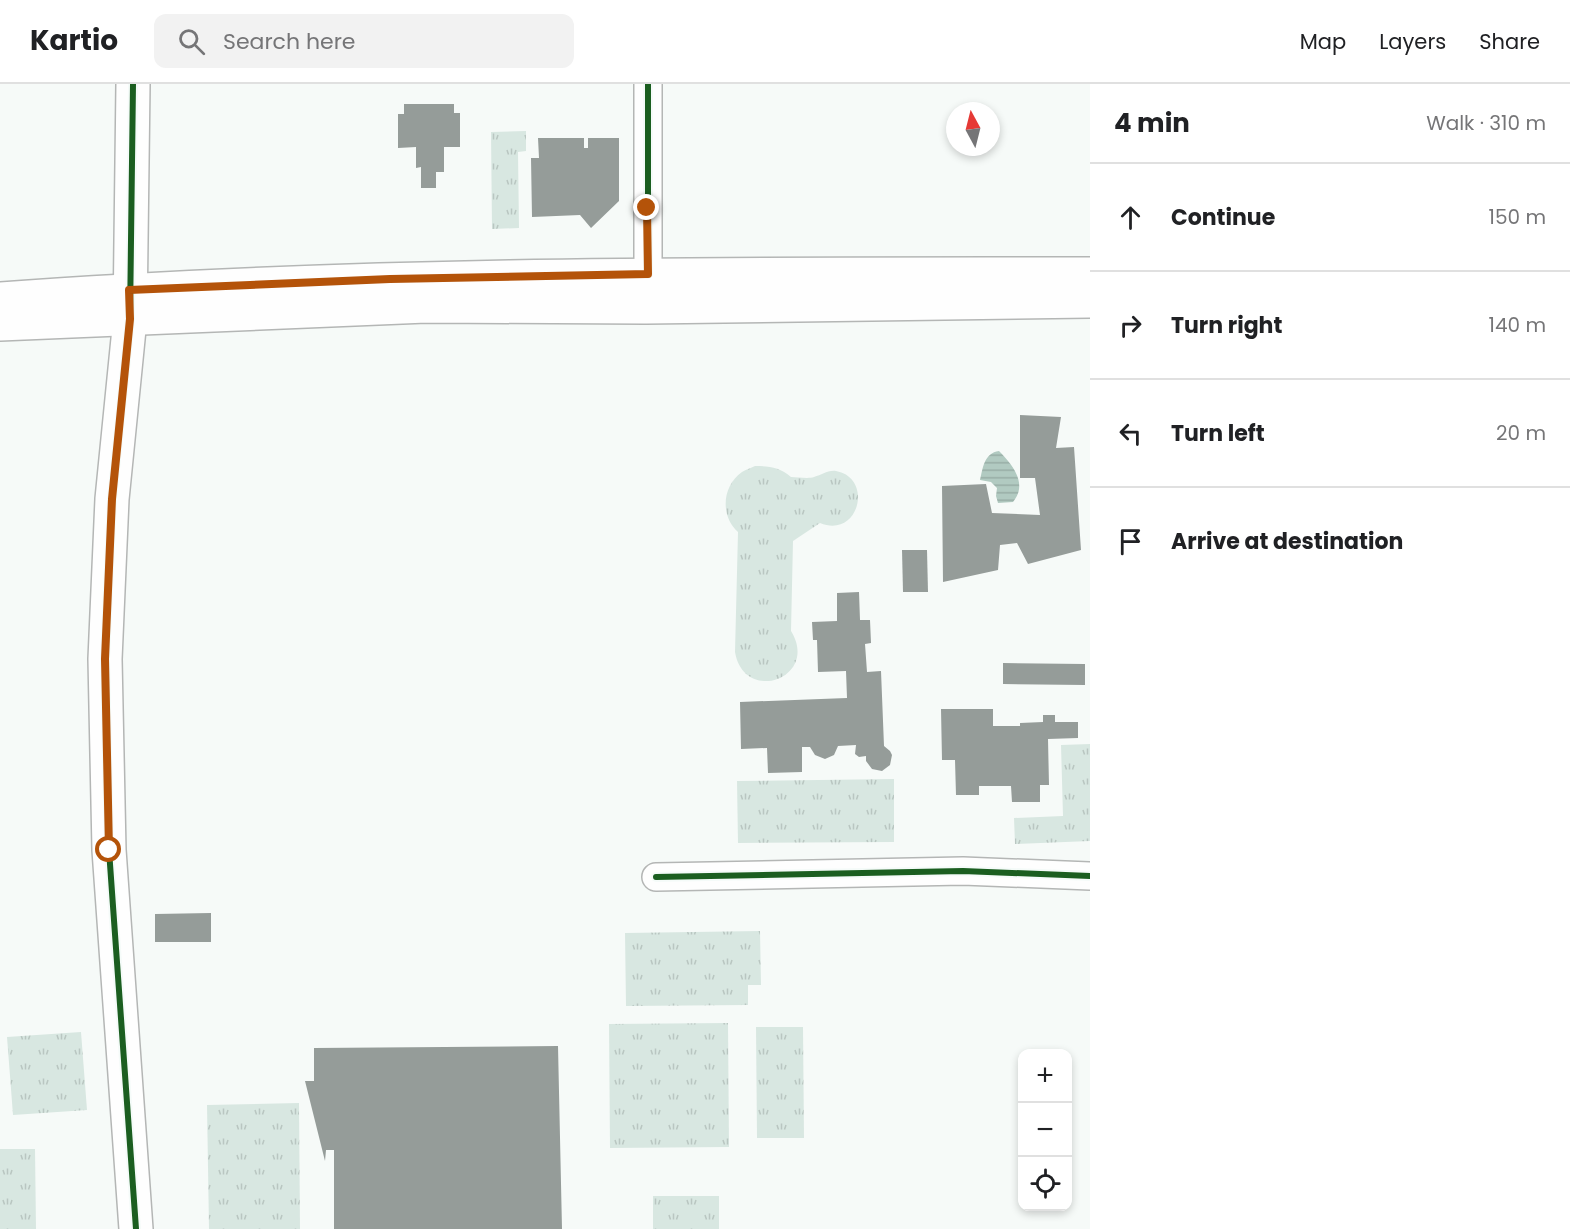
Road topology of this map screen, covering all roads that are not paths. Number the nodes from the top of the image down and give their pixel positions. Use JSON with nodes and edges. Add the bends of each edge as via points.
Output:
{"nodes":[{"id":1,"x":133,"y":84,"type":"edge"},
{"id":2,"x":648,"y":84,"type":"edge"},
{"id":3,"x":648,"y":274,"type":"junction"},
{"id":4,"x":1090,"y":274,"type":"edge"},
{"id":5,"x":0,"y":299,"type":"edge"},
{"id":6,"x":1090,"y":301,"type":"edge"},
{"id":7,"x":130,"y":304,"type":"junction"},
{"id":8,"x":0,"y":324,"type":"edge"},
{"id":9,"x":1090,"y":876,"type":"edge"},
{"id":10,"x":656,"y":877,"type":"dead end"},
{"id":11,"x":136,"y":1229,"type":"edge"}],
"edges":[{"from":1,"to":7,"type":"main road"},
{"from":2,"to":3,"type":"street"},
{"from":3,"to":4,"type":"main road"},
{"from":3,"to":7,"type":"main road","via":[[390,279]]},
{"from":5,"to":7,"type":"main road"},
{"from":6,"to":7,"type":"main road","via":[[646,307]]},
{"from":7,"to":8,"type":"main road"},
{"from":7,"to":11,"type":"main road","via":[[112,499],[105,659],[109,850]]},
{"from":9,"to":10,"type":"street","via":[[963,871]]}]}
